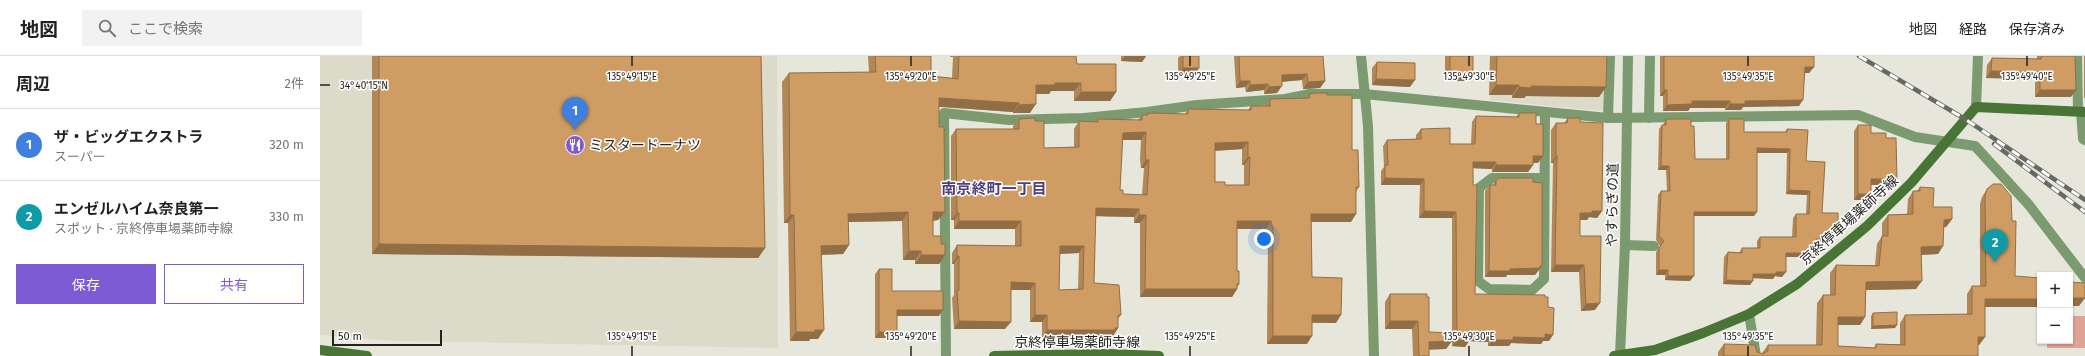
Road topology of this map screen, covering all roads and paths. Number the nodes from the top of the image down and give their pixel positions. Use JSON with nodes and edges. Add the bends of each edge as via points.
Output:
{"nodes":[{"id":1,"x":1361,"y":56,"type":"edge"},
{"id":2,"x":1610,"y":56,"type":"edge"},
{"id":3,"x":1628,"y":56,"type":"edge"},
{"id":4,"x":1650,"y":56,"type":"edge"},
{"id":5,"x":1978,"y":56,"type":"edge"},
{"id":6,"x":2078,"y":56,"type":"edge"},
{"id":7,"x":1364,"y":94,"type":"junction"},
{"id":8,"x":1976,"y":107,"type":"junction"},
{"id":9,"x":2082,"y":111,"type":"edge"},
{"id":10,"x":1545,"y":113,"type":"junction"},
{"id":11,"x":1608,"y":118,"type":"junction"},
{"id":12,"x":1627,"y":118,"type":"junction"},
{"id":13,"x":1649,"y":118,"type":"junction"},
{"id":14,"x":2085,"y":140,"type":"edge"},
{"id":15,"x":1948,"y":142,"type":"junction"},
{"id":16,"x":1544,"y":178,"type":"junction"},
{"id":17,"x":1625,"y":245,"type":"junction"},
{"id":18,"x":1654,"y":246,"type":"dead end"},
{"id":19,"x":2085,"y":278,"type":"edge"},
{"id":20,"x":1748,"y":314,"type":"junction"},
{"id":21,"x":320,"y":350,"type":"edge"},
{"id":22,"x":367,"y":356,"type":"edge"},
{"id":23,"x":946,"y":356,"type":"edge"},
{"id":24,"x":994,"y":356,"type":"edge"},
{"id":25,"x":1005,"y":356,"type":"edge"},
{"id":26,"x":1159,"y":356,"type":"edge"},
{"id":27,"x":1374,"y":356,"type":"edge"},
{"id":28,"x":1618,"y":356,"type":"edge"},
{"id":29,"x":1756,"y":356,"type":"edge"}],
"edges":[{"from":1,"to":7,"type":"street"},
{"from":2,"to":11,"type":"street"},
{"from":3,"to":12,"type":"street","name":"やすらぎの道"},
{"from":4,"to":13,"type":"street"},
{"from":5,"to":8,"type":"street"},
{"from":6,"to":9,"type":"street"},
{"from":7,"to":10,"type":"street"},
{"from":7,"to":23,"type":"street","via":[[1310,94],[1084,118],[1009,120],[944,113]]},
{"from":7,"to":27,"type":"street","via":[[1368,126]]},
{"from":8,"to":9,"type":"main road"},
{"from":8,"to":15,"type":"main road","name":"京終停車場薬師寺線"},
{"from":9,"to":14,"type":"street"},
{"from":10,"to":11,"type":"street"},
{"from":10,"to":16,"type":"street"},
{"from":11,"to":12,"type":"street"},
{"from":12,"to":13,"type":"street"},
{"from":12,"to":17,"type":"street","name":"やすらぎの道"},
{"from":13,"to":15,"type":"street","via":[[1858,115],[1915,137]]},
{"from":15,"to":19,"type":"street","via":[[1975,146],[2029,206]]},
{"from":15,"to":20,"type":"main road","name":"京終停車場薬師寺線","via":[[1867,226],[1797,284]]},
{"from":16,"to":16,"type":"street","via":[[1544,279],[1532,290],[1489,289],[1478,281],[1479,188],[1492,178]]},
{"from":17,"to":18,"type":"street"},
{"from":17,"to":28,"type":"street","name":"やすらぎの道"},
{"from":20,"to":28,"type":"main road","name":"京終停車場薬師寺線","via":[[1655,350]]},
{"from":20,"to":29,"type":"street"},
{"from":21,"to":22,"type":"main road"},
{"from":24,"to":25,"type":"main road","name":"京終停車場薬師寺線"},
{"from":25,"to":26,"type":"main road","name":"京終停車場薬師寺線"}]}
